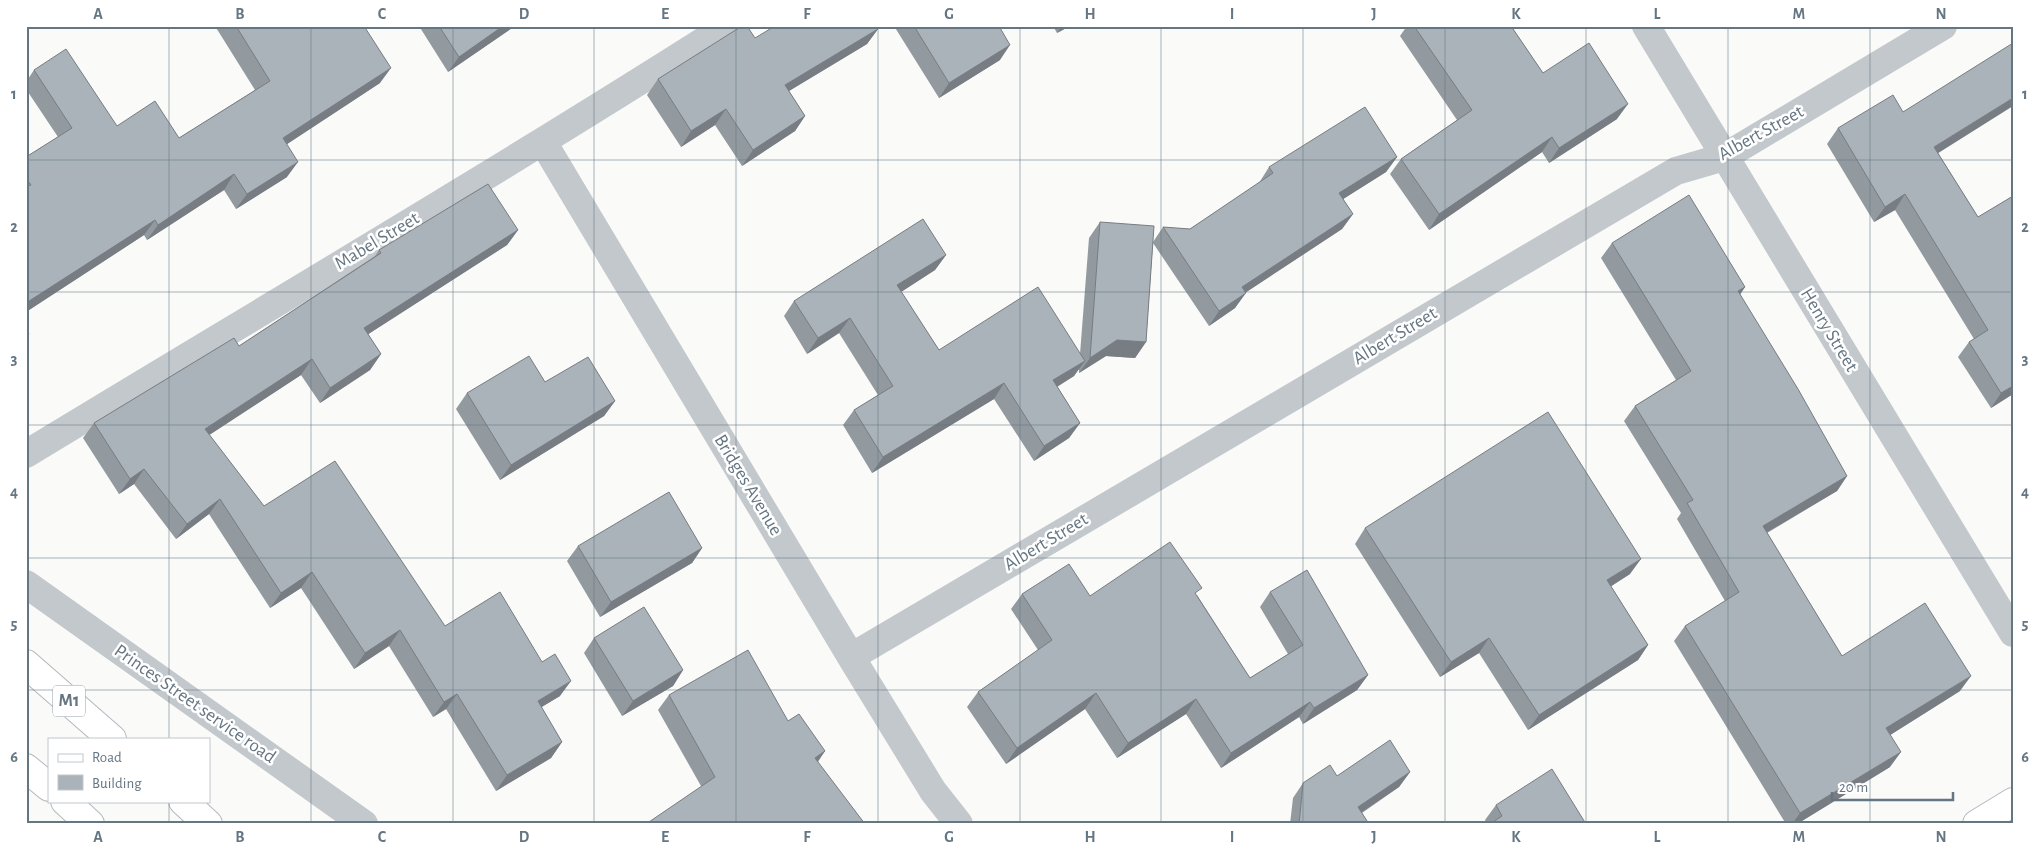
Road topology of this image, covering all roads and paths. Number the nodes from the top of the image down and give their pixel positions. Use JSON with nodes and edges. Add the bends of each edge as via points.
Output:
{"nodes":[{"id":1,"x":727,"y":26,"type":"edge"},
{"id":2,"x":1646,"y":26,"type":"edge"},
{"id":3,"x":1944,"y":26,"type":"edge"},
{"id":4,"x":543,"y":142,"type":"junction"},
{"id":5,"x":1724,"y":157,"type":"junction"},
{"id":6,"x":26,"y":454,"type":"edge"},
{"id":7,"x":26,"y":584,"type":"edge"},
{"id":8,"x":2013,"y":633,"type":"edge"},
{"id":9,"x":851,"y":657,"type":"junction"},
{"id":10,"x":26,"y":664,"type":"edge"},
{"id":11,"x":111,"y":738,"type":"edge"},
{"id":12,"x":26,"y":768,"type":"edge"},
{"id":13,"x":48,"y":786,"type":"edge"},
{"id":14,"x":66,"y":802,"type":"edge"},
{"id":15,"x":184,"y":802,"type":"edge"},
{"id":16,"x":2013,"y":802,"type":"edge"},
{"id":17,"x":90,"y":824,"type":"edge"},
{"id":18,"x":208,"y":824,"type":"edge"},
{"id":19,"x":364,"y":824,"type":"edge"},
{"id":20,"x":959,"y":824,"type":"edge"},
{"id":21,"x":1977,"y":824,"type":"edge"}],
"edges":[{"from":1,"to":4,"type":"street","name":"Mabel Street"},
{"from":2,"to":5,"type":"street","name":"Henry Street"},
{"from":3,"to":5,"type":"street","name":"Albert Street"},
{"from":4,"to":6,"type":"street","name":"Mabel Street"},
{"from":4,"to":9,"type":"street","name":"Bridges Avenue"},
{"from":5,"to":8,"type":"street","name":"Henry Street"},
{"from":5,"to":9,"type":"street","name":"Albert Street","via":[[1676,171]]},
{"from":7,"to":19,"type":"street","name":"Princes Street service road"},
{"from":9,"to":20,"type":"street","name":"Bridges Avenue","via":[[934,791]]},
{"from":10,"to":11,"type":"main road","number":"M1"},
{"from":12,"to":13,"type":"main road"},
{"from":14,"to":17,"type":"main road"},
{"from":15,"to":18,"type":"main road"},
{"from":16,"to":21,"type":"main road"}]}
